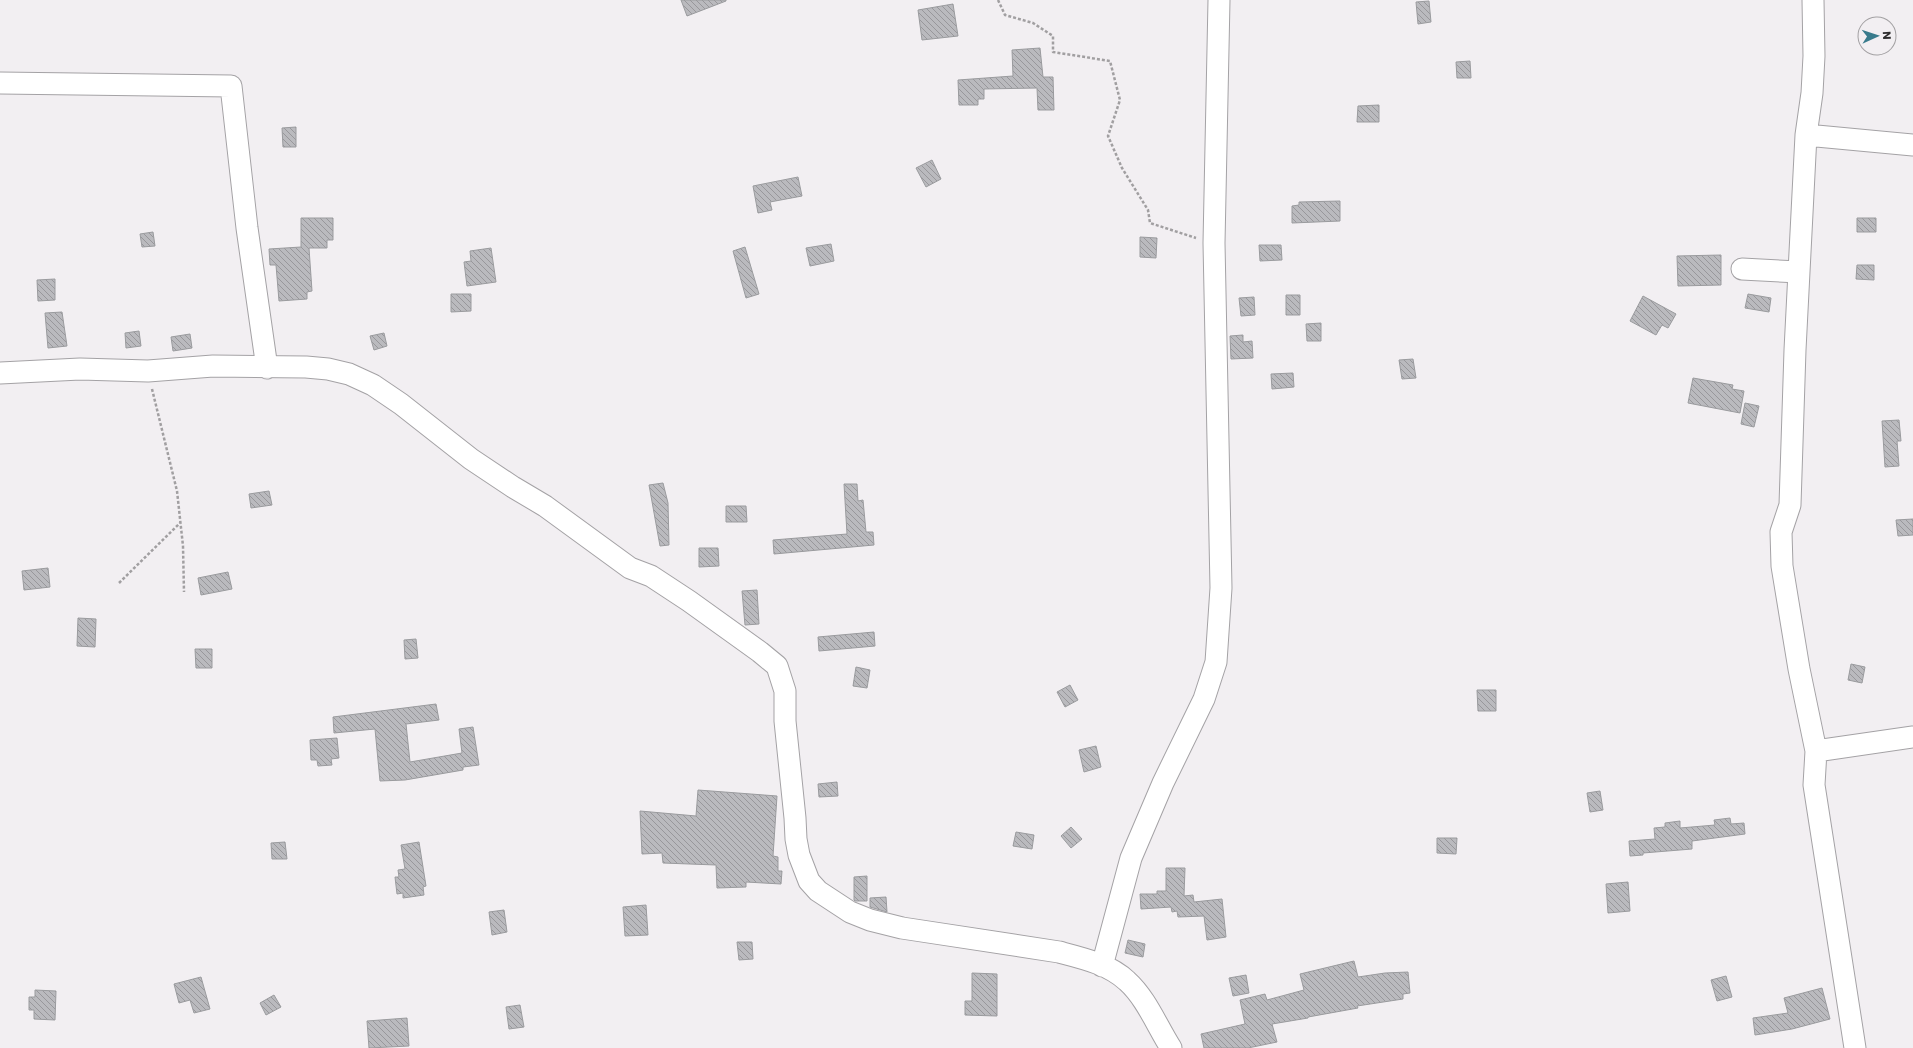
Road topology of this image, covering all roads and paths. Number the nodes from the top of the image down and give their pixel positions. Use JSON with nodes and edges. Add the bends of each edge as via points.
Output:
{"nodes":[{"id":1,"x":998,"y":0,"type":"edge"},
{"id":2,"x":1219,"y":0,"type":"edge"},
{"id":3,"x":1813,"y":0,"type":"edge"},
{"id":4,"x":0,"y":83,"type":"edge"},
{"id":5,"x":1806,"y":135,"type":"junction"},
{"id":6,"x":1913,"y":145,"type":"edge"},
{"id":7,"x":1214,"y":243,"type":"junction"},
{"id":8,"x":1742,"y":269,"type":"dead end"},
{"id":9,"x":1799,"y":272,"type":"junction"},
{"id":10,"x":267,"y":368,"type":"junction"},
{"id":11,"x":148,"y":371,"type":"junction"},
{"id":12,"x":0,"y":373,"type":"edge"},
{"id":13,"x":180,"y":522,"type":"junction"},
{"id":14,"x":119,"y":583,"type":"dead end"},
{"id":15,"x":184,"y":592,"type":"dead end"},
{"id":16,"x":1913,"y":737,"type":"edge"},
{"id":17,"x":1816,"y":751,"type":"junction"},
{"id":18,"x":1102,"y":966,"type":"junction"},
{"id":19,"x":1171,"y":1048,"type":"edge"},
{"id":20,"x":1855,"y":1048,"type":"edge"}],
"edges":[{"from":1,"to":7,"type":"path","via":[[1005,16],[1033,23],[1053,36],[1053,52],[1110,61],[1120,100],[1108,136],[1122,168],[1148,210],[1150,223]]},
{"from":2,"to":7,"type":"street"},
{"from":3,"to":5,"type":"street","via":[[1814,56]]},
{"from":4,"to":10,"type":"street","via":[[231,86],[247,228]]},
{"from":5,"to":6,"type":"street"},
{"from":5,"to":9,"type":"street"},
{"from":7,"to":18,"type":"street","via":[[1221,588],[1216,662],[1204,699],[1163,783],[1132,858]]},
{"from":8,"to":9,"type":"street"},
{"from":9,"to":17,"type":"street","via":[[1790,504],[1781,532],[1782,566]]},
{"from":10,"to":11,"type":"street","via":[[213,366]]},
{"from":10,"to":18,"type":"street","via":[[328,369],[349,374],[373,385],[471,459],[545,506],[630,568],[651,576],[689,601],[777,666],[785,691],[785,721],[798,850],[809,881],[831,901],[870,920],[902,928],[1059,952]]},
{"from":11,"to":12,"type":"street","via":[[80,369]]},
{"from":11,"to":13,"type":"path","via":[[178,491]]},
{"from":13,"to":14,"type":"path"},
{"from":13,"to":15,"type":"path"},
{"from":16,"to":17,"type":"street"},
{"from":17,"to":20,"type":"street","via":[[1814,785]]},
{"from":18,"to":19,"type":"street","via":[[1126,980],[1138,994]]}]}
